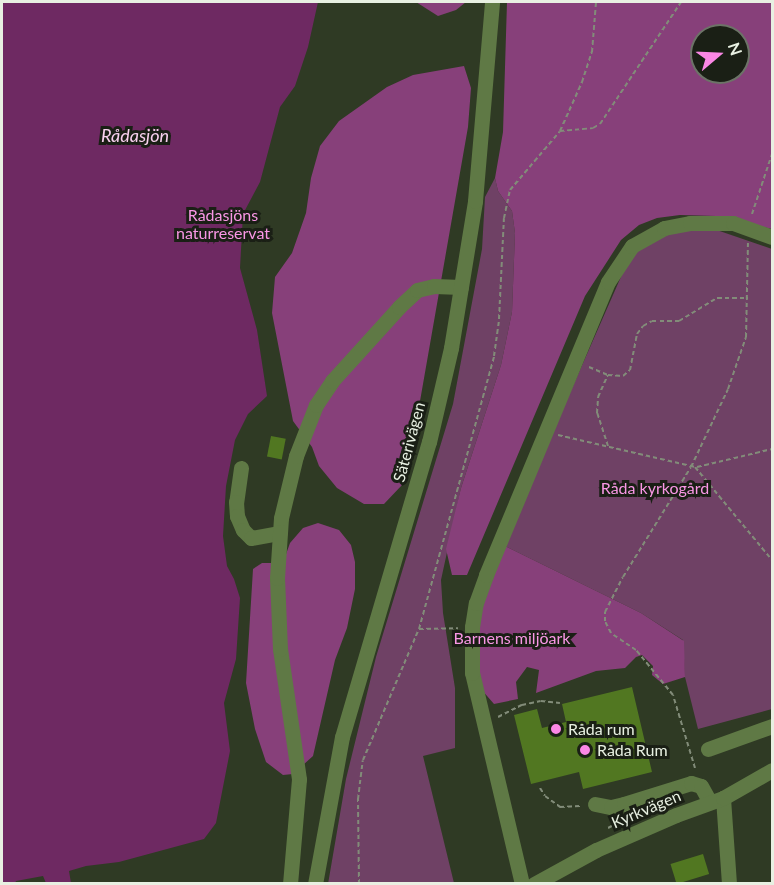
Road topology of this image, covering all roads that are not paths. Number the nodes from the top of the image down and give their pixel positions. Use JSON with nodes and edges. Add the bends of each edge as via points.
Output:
{"nodes":[{"id":1,"x":492,"y":2,"type":"edge"},
{"id":2,"x":772,"y":237,"type":"edge"},
{"id":3,"x":461,"y":287,"type":"junction"},
{"id":4,"x":241,"y":468,"type":"dead end"},
{"id":5,"x":280,"y":533,"type":"junction"},
{"id":6,"x":772,"y":726,"type":"edge"},
{"id":7,"x":708,"y":749,"type":"dead end"},
{"id":8,"x":772,"y":770,"type":"edge"},
{"id":9,"x":717,"y":800,"type":"junction"},
{"id":10,"x":595,"y":804,"type":"road end"},
{"id":11,"x":290,"y":884,"type":"edge"},
{"id":12,"x":315,"y":884,"type":"edge"},
{"id":13,"x":522,"y":884,"type":"edge"},
{"id":14,"x":534,"y":884,"type":"edge"},
{"id":15,"x":729,"y":884,"type":"edge"}],
"edges":[{"from":1,"to":3,"type":"street","name":"Säterivägen","via":[[475,201]]},
{"from":2,"to":13,"type":"street","via":[[733,223],[690,223],[664,228],[632,246],[608,282],[476,603],[472,673]]},
{"from":3,"to":5,"type":"street","via":[[417,290],[332,381],[316,405],[296,456]]},
{"from":3,"to":12,"type":"street","name":"Säterivägen","via":[[429,442],[342,737]]},
{"from":4,"to":5,"type":"street","via":[[236,502],[243,530],[251,538]]},
{"from":5,"to":11,"type":"street","via":[[276,612],[299,790]]},
{"from":6,"to":7,"type":"street"},
{"from":8,"to":9,"type":"street","name":"Kyrkvägen"},
{"from":9,"to":10,"type":"street","via":[[701,786],[684,785],[611,807]]},
{"from":9,"to":14,"type":"street","name":"Kyrkvägen","via":[[606,845]]},
{"from":9,"to":15,"type":"street"}]}
